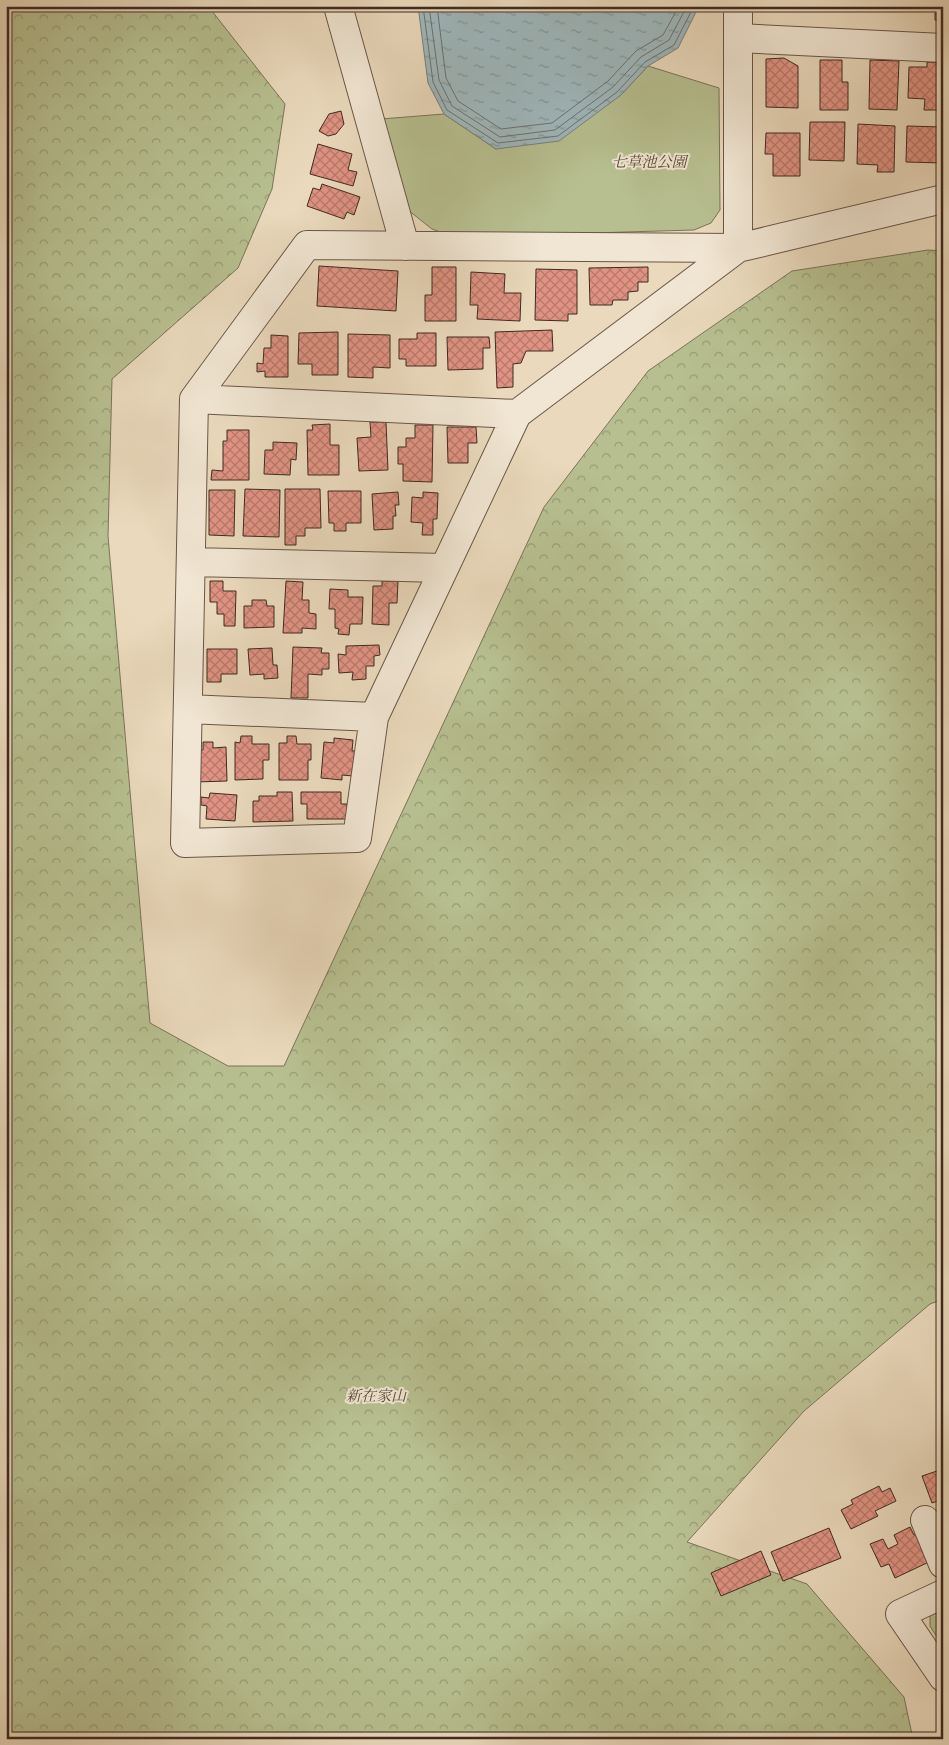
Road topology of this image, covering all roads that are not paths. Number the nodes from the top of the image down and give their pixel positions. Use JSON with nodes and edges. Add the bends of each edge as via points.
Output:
{"nodes":[{"id":1,"x":338,"y":6,"type":"edge"},
{"id":2,"x":738,"y":6,"type":"edge"},
{"id":3,"x":738,"y":38,"type":"junction"},
{"id":4,"x":943,"y":48,"type":"edge"},
{"id":5,"x":943,"y":199,"type":"edge"},
{"id":6,"x":405,"y":246,"type":"junction"},
{"id":7,"x":738,"y":248,"type":"junction"},
{"id":8,"x":194,"y":399,"type":"junction"},
{"id":9,"x":517,"y":414,"type":"junction"},
{"id":10,"x":191,"y":562,"type":"junction"},
{"id":11,"x":444,"y":568,"type":"junction"},
{"id":12,"x":188,"y":709,"type":"junction"},
{"id":13,"x":374,"y":717,"type":"junction"},
{"id":14,"x":925,"y":1520,"type":"dead end"},
{"id":15,"x":943,"y":1564,"type":"edge"},
{"id":16,"x":943,"y":1594,"type":"edge"},
{"id":17,"x":943,"y":1677,"type":"edge"}],
"edges":[{"from":1,"to":6,"type":"street"},
{"from":2,"to":3,"type":"street"},
{"from":3,"to":4,"type":"street"},
{"from":3,"to":7,"type":"street"},
{"from":5,"to":7,"type":"street"},
{"from":6,"to":7,"type":"street"},
{"from":6,"to":8,"type":"street","via":[[307,245]]},
{"from":7,"to":9,"type":"street"},
{"from":8,"to":9,"type":"street"},
{"from":8,"to":10,"type":"street"},
{"from":9,"to":11,"type":"street"},
{"from":10,"to":11,"type":"street"},
{"from":10,"to":12,"type":"street"},
{"from":11,"to":13,"type":"street"},
{"from":12,"to":13,"type":"street"},
{"from":12,"to":13,"type":"street","via":[[185,843],[358,838]]},
{"from":14,"to":15,"type":"street"},
{"from":16,"to":17,"type":"street","via":[[900,1614]]}]}
